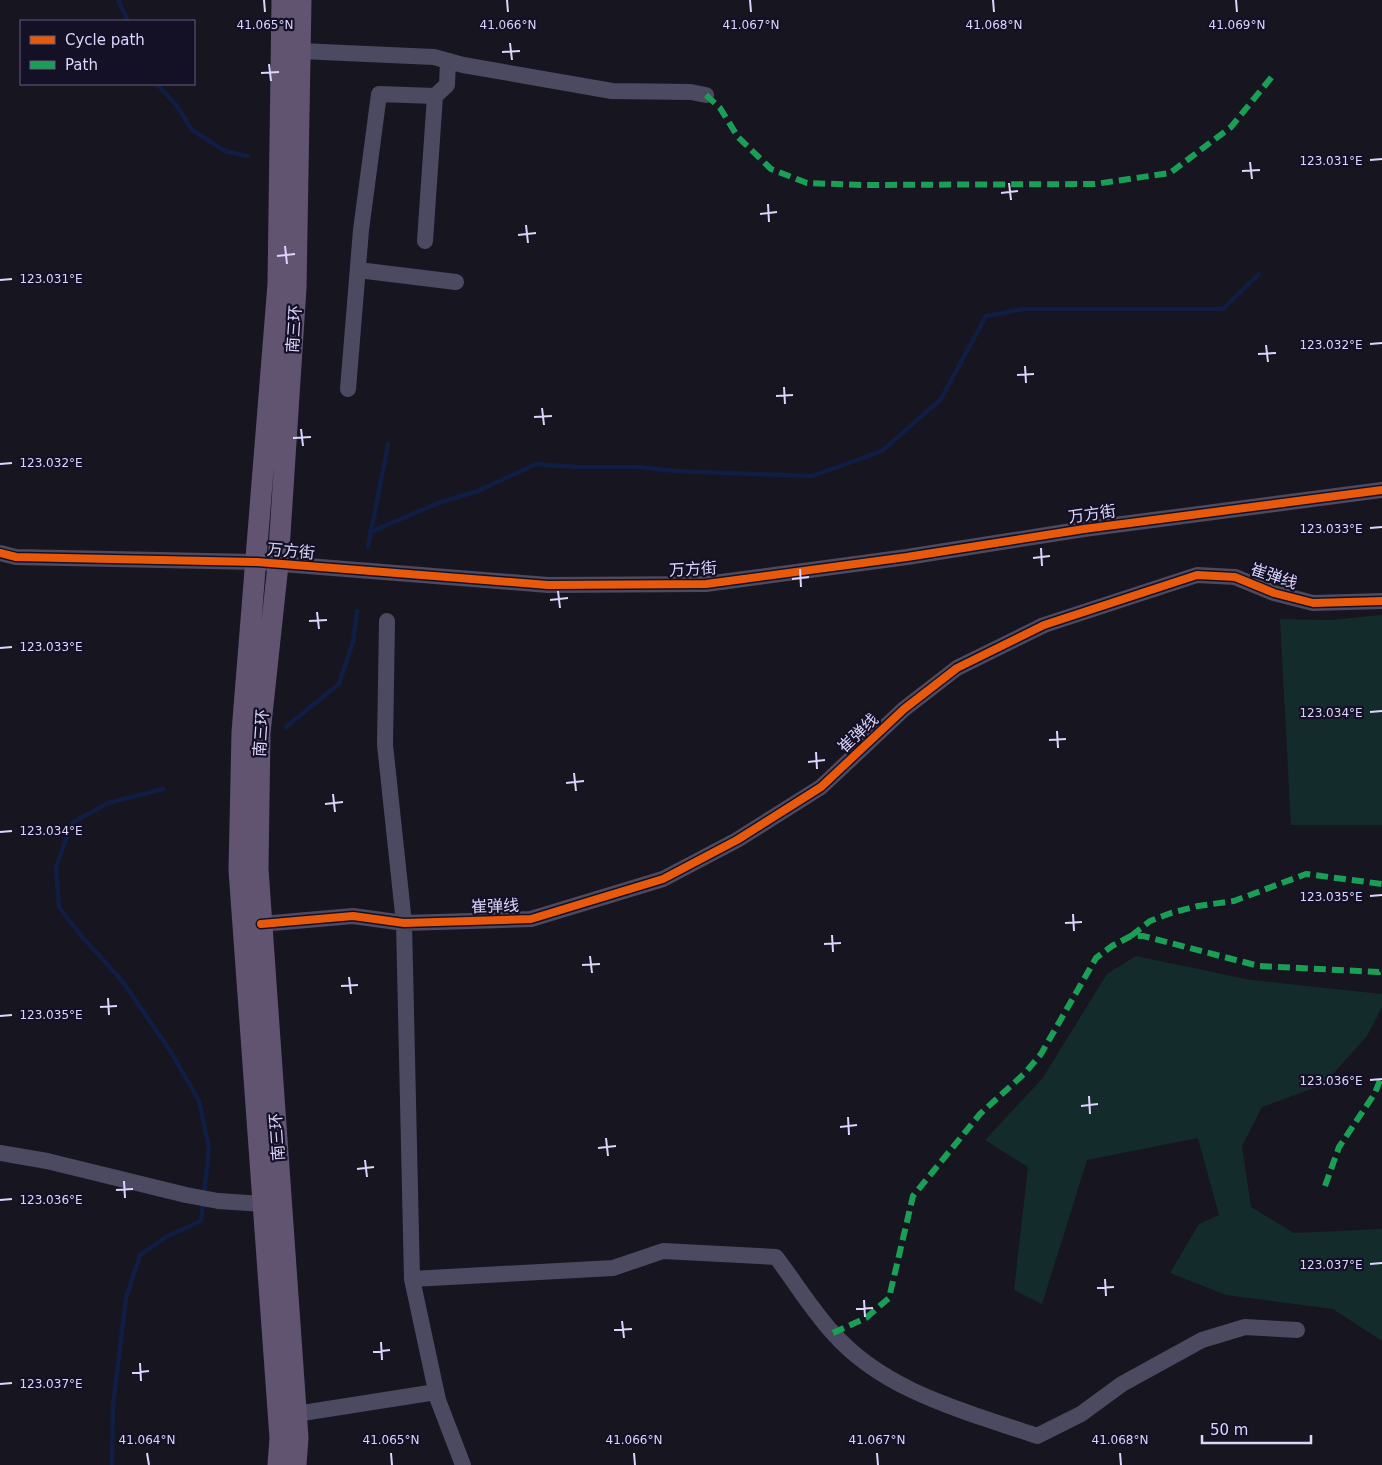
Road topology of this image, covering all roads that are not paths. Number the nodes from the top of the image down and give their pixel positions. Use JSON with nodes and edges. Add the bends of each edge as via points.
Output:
{"nodes":[{"id":1,"x":282,"y":0,"type":"edge"},
{"id":2,"x":301,"y":0,"type":"edge"},
{"id":3,"x":300,"y":51,"type":"junction"},
{"id":4,"x":448,"y":61,"type":"junction"},
{"id":5,"x":706,"y":95,"type":"dead end"},
{"id":6,"x":435,"y":96,"type":"junction"},
{"id":7,"x":425,"y":241,"type":"dead end"},
{"id":8,"x":358,"y":270,"type":"junction"},
{"id":9,"x":456,"y":282,"type":"dead end"},
{"id":10,"x":348,"y":389,"type":"dead end"},
{"id":11,"x":1382,"y":490,"type":"edge"},
{"id":12,"x":0,"y":553,"type":"edge"},
{"id":13,"x":257,"y":562,"type":"junction"},
{"id":14,"x":278,"y":565,"type":"junction"},
{"id":15,"x":1382,"y":601,"type":"edge"},
{"id":16,"x":387,"y":621,"type":"dead end"},
{"id":17,"x":404,"y":923,"type":"junction"},
{"id":18,"x":262,"y":924,"type":"junction"},
{"id":19,"x":0,"y":1153,"type":"edge"},
{"id":20,"x":263,"y":1204,"type":"junction"},
{"id":21,"x":412,"y":1279,"type":"junction"},
{"id":22,"x":1297,"y":1330,"type":"dead end"},
{"id":23,"x":436,"y":1392,"type":"junction"},
{"id":24,"x":296,"y":1414,"type":"junction"},
{"id":25,"x":278,"y":1465,"type":"edge"},
{"id":26,"x":296,"y":1465,"type":"edge"},
{"id":27,"x":462,"y":1465,"type":"edge"}],
"edges":[{"from":1,"to":13,"type":"main road","name":"南三环","via":[[278,284]]},
{"from":2,"to":3,"type":"main road","name":"南三环"},
{"from":3,"to":4,"type":"street","via":[[434,57]]},
{"from":3,"to":14,"type":"main road","name":"南三环","via":[[296,288]]},
{"from":4,"to":5,"type":"street","via":[[612,92],[691,92]]},
{"from":4,"to":6,"type":"street","via":[[447,85]]},
{"from":6,"to":7,"type":"street"},
{"from":6,"to":8,"type":"street","via":[[380,94]]},
{"from":8,"to":9,"type":"street"},
{"from":8,"to":10,"type":"street"},
{"from":11,"to":14,"type":"street","name":"万方街","via":[[706,584],[548,586]]},
{"from":12,"to":13,"type":"street","name":"万方街","via":[[16,557]]},
{"from":13,"to":14,"type":"street","name":"万方街"},
{"from":13,"to":20,"type":"main road","name":"南三环","via":[[242,732],[240,870]]},
{"from":14,"to":18,"type":"main road","name":"南三环","via":[[260,733],[258,870]]},
{"from":15,"to":17,"type":"street","name":"崔弹线","via":[[1313,603],[1274,593],[1235,577],[1197,575],[1152,588],[1044,626],[957,668],[904,709],[821,787],[737,840],[663,879],[531,919]]},
{"from":16,"to":17,"type":"street","via":[[385,745]]},
{"from":17,"to":18,"type":"street","name":"崔弹线","via":[[353,916]]},
{"from":17,"to":21,"type":"street"},
{"from":18,"to":24,"type":"main road","name":"南三环"},
{"from":19,"to":20,"type":"street","via":[[186,1195]]},
{"from":20,"to":25,"type":"main road","name":"南三环","via":[[280,1438]]},
{"from":21,"to":22,"type":"street","via":[[613,1268],[663,1251],[776,1257],[833,1334],[872,1369],[921,1396],[1037,1436],[1081,1414],[1122,1384],[1202,1340],[1246,1327]]},
{"from":21,"to":23,"type":"street"},
{"from":23,"to":24,"type":"street"},
{"from":23,"to":27,"type":"street"},
{"from":24,"to":26,"type":"main road","name":"南三环"}]}
